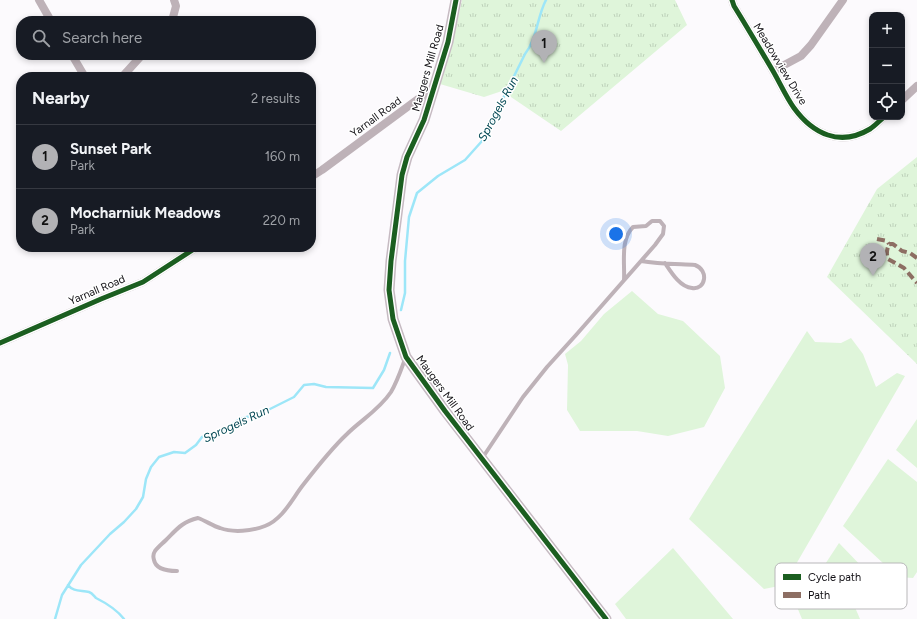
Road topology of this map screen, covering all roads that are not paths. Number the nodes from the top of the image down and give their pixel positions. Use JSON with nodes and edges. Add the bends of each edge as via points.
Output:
{"nodes":[{"id":1,"x":39,"y":0,"type":"edge"},
{"id":2,"x":174,"y":0,"type":"edge"},
{"id":3,"x":456,"y":0,"type":"edge"},
{"id":4,"x":732,"y":0,"type":"edge"},
{"id":5,"x":843,"y":0,"type":"edge"},
{"id":6,"x":48,"y":16,"type":"edge"},
{"id":7,"x":173,"y":16,"type":"edge"},
{"id":8,"x":75,"y":60,"type":"edge"},
{"id":9,"x":137,"y":60,"type":"edge"},
{"id":10,"x":773,"y":71,"type":"junction"},
{"id":11,"x":82,"y":72,"type":"edge"},
{"id":12,"x":127,"y":72,"type":"edge"},
{"id":13,"x":917,"y":86,"type":"edge"},
{"id":14,"x":433,"y":88,"type":"junction"},
{"id":15,"x":905,"y":97,"type":"edge"},
{"id":16,"x":880,"y":120,"type":"edge"},
{"id":17,"x":316,"y":173,"type":"edge"},
{"id":18,"x":189,"y":252,"type":"edge"},
{"id":19,"x":641,"y":261,"type":"junction"},
{"id":20,"x":665,"y":263,"type":"junction"},
{"id":21,"x":624,"y":280,"type":"junction"},
{"id":22,"x":0,"y":343,"type":"edge"},
{"id":23,"x":406,"y":357,"type":"junction"},
{"id":24,"x":482,"y":459,"type":"junction"},
{"id":25,"x":177,"y":572,"type":"dead end"},
{"id":26,"x":606,"y":619,"type":"edge"}],
"edges":[{"from":1,"to":6,"type":"street"},
{"from":2,"to":7,"type":"street","via":[[176,6]]},
{"from":3,"to":14,"type":"street","name":"Maugers Mill Road","via":[[448,42]]},
{"from":4,"to":10,"type":"street","name":"Meadowview Drive"},
{"from":5,"to":10,"type":"street","via":[[801,56]]},
{"from":8,"to":11,"type":"street"},
{"from":9,"to":12,"type":"street"},
{"from":10,"to":16,"type":"street","name":"Meadowview Drive","via":[[794,108],[807,123],[827,136],[849,137],[860,134]]},
{"from":13,"to":15,"type":"street"},
{"from":14,"to":17,"type":"street","name":"Yarnall Road"},
{"from":14,"to":23,"type":"street","name":"Maugers Mill Road","via":[[424,120],[407,157],[402,175],[391,261],[389,290],[393,320]]},
{"from":18,"to":22,"type":"street","name":"Yarnall Road","via":[[143,282]]},
{"from":19,"to":20,"type":"lane"},
{"from":19,"to":21,"type":"lane"},
{"from":19,"to":21,"type":"lane","via":[[663,234],[664,226],[660,221],[633,227],[629,231],[624,253]]},
{"from":20,"to":20,"type":"lane","via":[[699,267],[703,271],[704,281],[701,286],[695,288],[685,286],[674,277]]},
{"from":21,"to":24,"type":"lane","via":[[523,397]]},
{"from":23,"to":24,"type":"street","name":"Maugers Mill Road"},
{"from":23,"to":25,"type":"lane","via":[[391,392],[375,411],[331,451],[275,521],[265,527],[230,531],[198,518],[179,527],[154,552],[153,558],[159,568]]},
{"from":24,"to":26,"type":"street","name":"Maugers Mill Road"}]}
